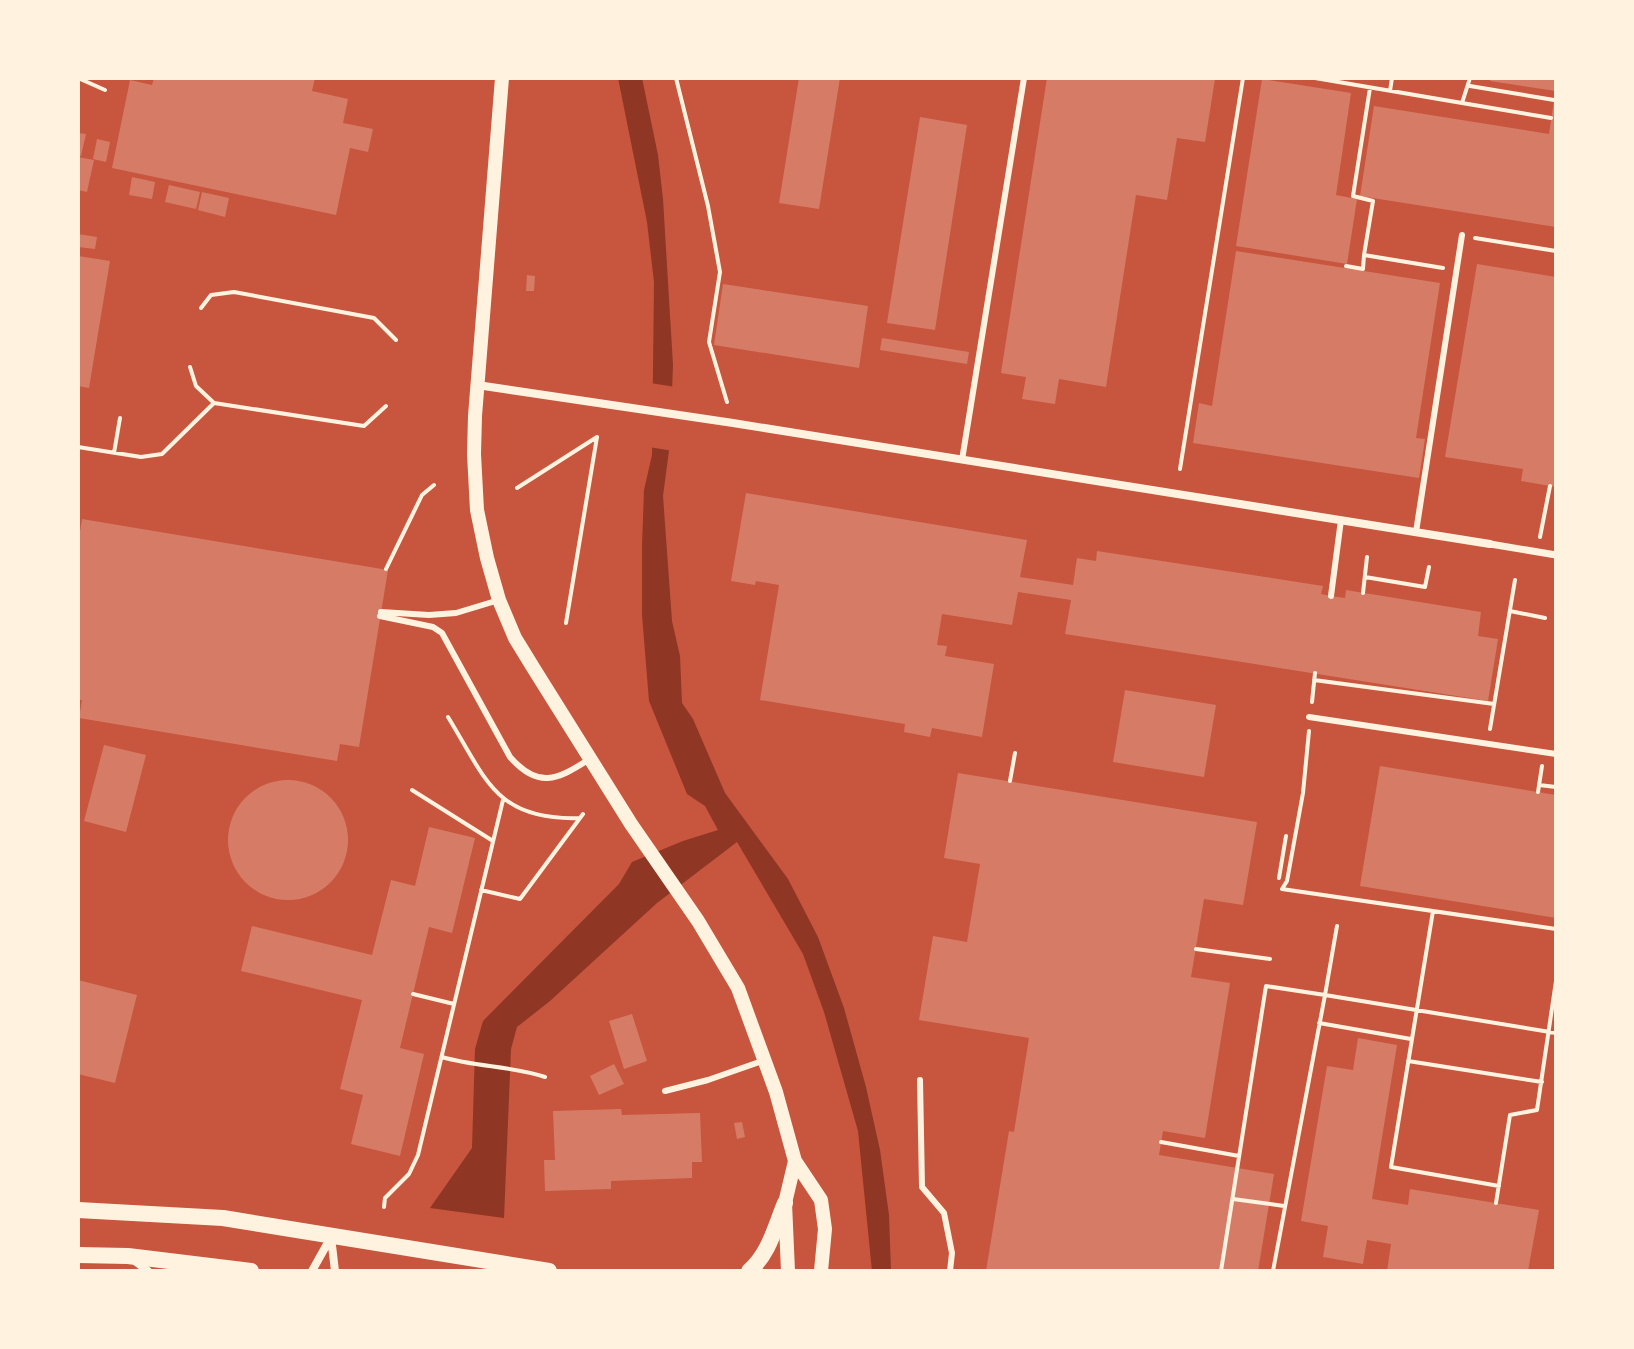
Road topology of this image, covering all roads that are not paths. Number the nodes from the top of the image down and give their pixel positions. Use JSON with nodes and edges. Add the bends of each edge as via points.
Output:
{"nodes":[{"id":1,"x":502,"y":78,"type":"edge"},
{"id":2,"x":1024,"y":78,"type":"edge"},
{"id":3,"x":1462,"y":235,"type":"road end"},
{"id":4,"x":476,"y":385,"type":"junction"},
{"id":5,"x":962,"y":460,"type":"junction"},
{"id":6,"x":1341,"y":520,"type":"junction"},
{"id":7,"x":1416,"y":532,"type":"junction"},
{"id":8,"x":1490,"y":544,"type":"joint"},
{"id":9,"x":1556,"y":555,"type":"edge"},
{"id":10,"x":1331,"y":596,"type":"dead end"},
{"id":11,"x":499,"y":600,"type":"junction"},
{"id":12,"x":1310,"y":720,"type":"road end"},
{"id":13,"x":1556,"y":754,"type":"edge"},
{"id":14,"x":591,"y":758,"type":"junction"},
{"id":15,"x":765,"y":1060,"type":"junction"},
{"id":16,"x":920,"y":1080,"type":"dead end"},
{"id":17,"x":665,"y":1091,"type":"dead end"},
{"id":18,"x":795,"y":1161,"type":"junction"},
{"id":19,"x":785,"y":1203,"type":"junction"},
{"id":20,"x":78,"y":1210,"type":"edge"},
{"id":21,"x":331,"y":1236,"type":"junction"},
{"id":22,"x":78,"y":1255,"type":"edge"},
{"id":23,"x":128,"y":1256,"type":"junction"},
{"id":24,"x":148,"y":1271,"type":"edge"},
{"id":25,"x":251,"y":1271,"type":"edge"},
{"id":26,"x":312,"y":1271,"type":"edge"},
{"id":27,"x":335,"y":1271,"type":"edge"},
{"id":28,"x":549,"y":1271,"type":"edge"},
{"id":29,"x":749,"y":1271,"type":"edge"},
{"id":30,"x":788,"y":1271,"type":"edge"},
{"id":31,"x":821,"y":1271,"type":"edge"},
{"id":32,"x":950,"y":1271,"type":"edge"}],
"edges":[{"from":1,"to":4,"type":"street"},
{"from":2,"to":5,"type":"lane"},
{"from":3,"to":7,"type":"lane"},
{"from":4,"to":5,"type":"street"},
{"from":4,"to":11,"type":"street","via":[[477,510]]},
{"from":5,"to":6,"type":"street"},
{"from":6,"to":7,"type":"street"},
{"from":6,"to":10,"type":"lane"},
{"from":7,"to":8,"type":"street"},
{"from":8,"to":9,"type":"street"},
{"from":11,"to":14,"type":"street","via":[[521,648]]},
{"from":11,"to":14,"type":"lane","via":[[456,613],[381,614],[433,627],[447,640],[519,767],[554,779]]},
{"from":12,"to":13,"type":"lane"},
{"from":14,"to":15,"type":"street","via":[[738,988]]},
{"from":15,"to":17,"type":"lane"},
{"from":15,"to":18,"type":"street"},
{"from":16,"to":32,"type":"lane","via":[[922,1187],[944,1213]]},
{"from":18,"to":19,"type":"street"},
{"from":18,"to":31,"type":"street","via":[[821,1200]]},
{"from":19,"to":29,"type":"main road","via":[[766,1251]]},
{"from":19,"to":30,"type":"street"},
{"from":20,"to":21,"type":"main road","via":[[223,1218]]},
{"from":21,"to":26,"type":"street"},
{"from":21,"to":27,"type":"street"},
{"from":21,"to":28,"type":"main road"},
{"from":22,"to":23,"type":"main road"},
{"from":23,"to":24,"type":"street"},
{"from":23,"to":25,"type":"main road"}]}
